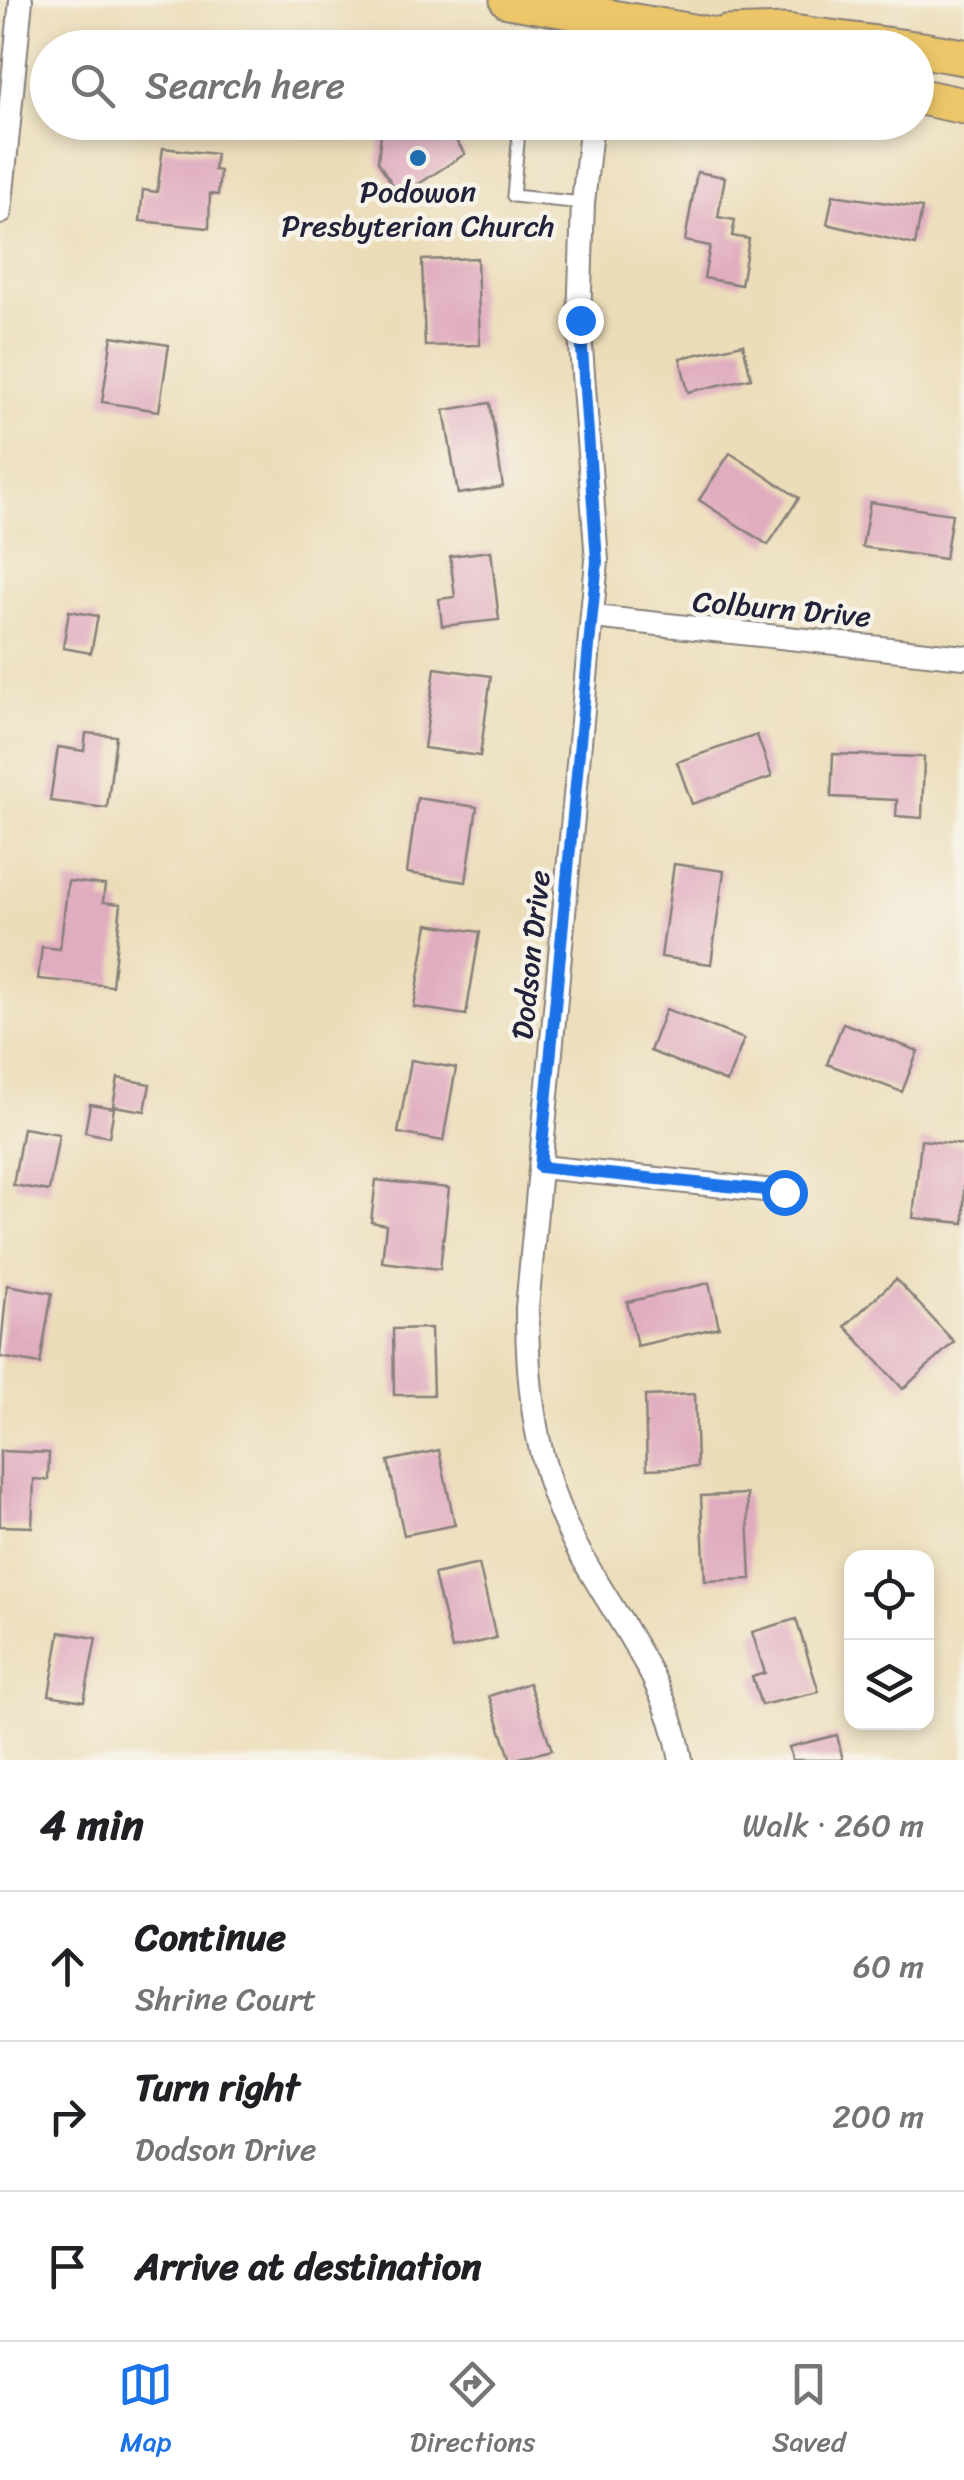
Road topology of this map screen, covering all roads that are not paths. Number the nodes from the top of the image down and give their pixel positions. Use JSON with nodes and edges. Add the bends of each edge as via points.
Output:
{"nodes":[{"id":1,"x":508,"y":0,"type":"edge"},
{"id":2,"x":17,"y":2,"type":"edge"},
{"id":3,"x":600,"y":30,"type":"edge"},
{"id":4,"x":934,"y":52,"type":"edge"},
{"id":5,"x":964,"y":57,"type":"edge"},
{"id":6,"x":934,"y":100,"type":"edge"},
{"id":7,"x":964,"y":106,"type":"edge"},
{"id":8,"x":518,"y":140,"type":"edge"},
{"id":9,"x":590,"y":140,"type":"edge"},
{"id":10,"x":0,"y":202,"type":"edge"},
{"id":11,"x":583,"y":204,"type":"junction"},
{"id":12,"x":0,"y":214,"type":"edge"},
{"id":13,"x":594,"y":617,"type":"junction"},
{"id":14,"x":964,"y":657,"type":"edge"},
{"id":15,"x":540,"y":1167,"type":"junction"},
{"id":16,"x":784,"y":1192,"type":"dead end"},
{"id":17,"x":681,"y":1760,"type":"edge"}],
"edges":[{"from":1,"to":3,"type":"main road"},
{"from":2,"to":10,"type":"street"},
{"from":4,"to":5,"type":"main road"},
{"from":6,"to":7,"type":"main road"},
{"from":8,"to":11,"type":"lane","via":[[513,196]]},
{"from":9,"to":11,"type":"street","name":"Dodson Drive"},
{"from":10,"to":12,"type":"street"},
{"from":11,"to":13,"type":"street","name":"Dodson Drive","via":[[580,320],[595,509]]},
{"from":13,"to":14,"type":"street","name":"Colburn Drive"},
{"from":13,"to":15,"type":"street","name":"Dodson Drive"},
{"from":15,"to":16,"type":"street"},
{"from":15,"to":17,"type":"street","name":"Dodson Drive","via":[[527,1308],[535,1432],[572,1538],[666,1702]]}]}
